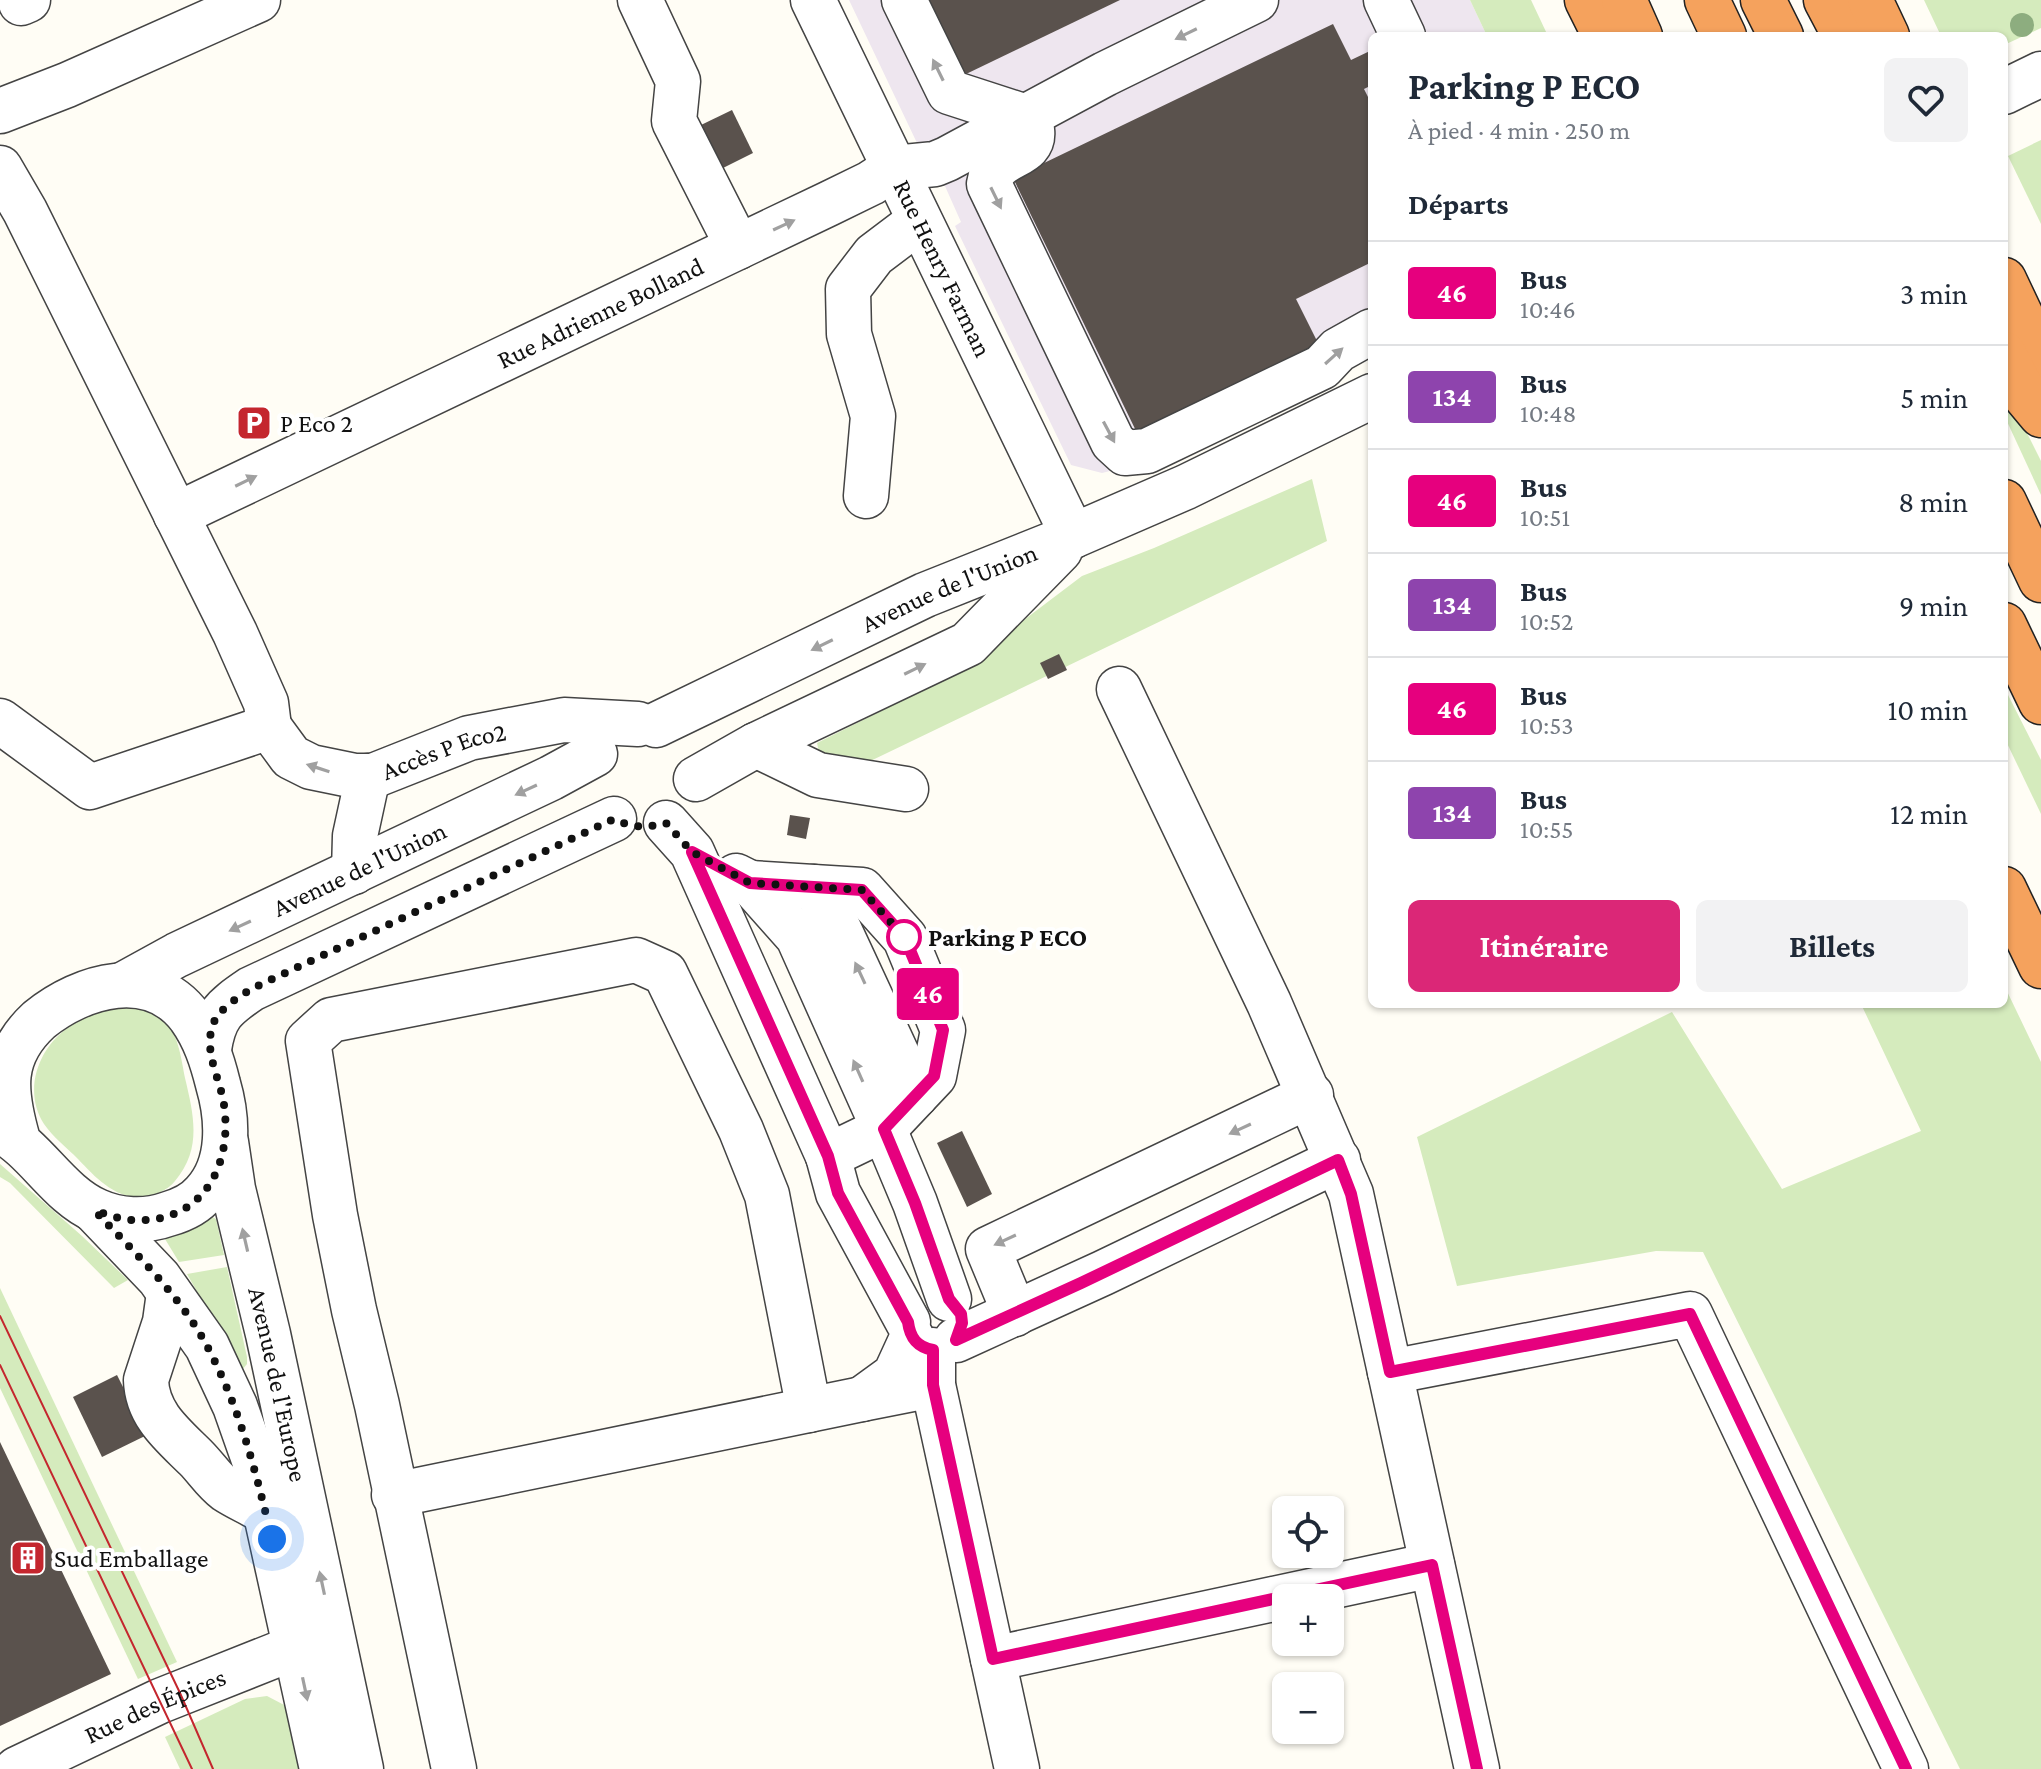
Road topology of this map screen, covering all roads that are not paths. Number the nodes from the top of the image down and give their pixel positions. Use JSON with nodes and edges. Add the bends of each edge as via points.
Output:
{"nodes":[{"id":1,"x":258,"y":0,"type":"edge"},
{"id":2,"x":640,"y":0,"type":"edge"},
{"id":3,"x":813,"y":0,"type":"edge"},
{"id":4,"x":904,"y":0,"type":"edge"},
{"id":5,"x":1256,"y":0,"type":"edge"},
{"id":6,"x":1386,"y":0,"type":"edge"},
{"id":7,"x":1587,"y":0,"type":"edge"},
{"id":8,"x":1624,"y":0,"type":"edge"},
{"id":9,"x":1707,"y":0,"type":"edge"},
{"id":10,"x":1763,"y":0,"type":"edge"},
{"id":11,"x":1826,"y":0,"type":"edge"},
{"id":12,"x":1870,"y":0,"type":"edge"},
{"id":13,"x":1401,"y":32,"type":"edge"},
{"id":14,"x":1603,"y":32,"type":"edge"},
{"id":15,"x":1638,"y":32,"type":"edge"},
{"id":16,"x":1722,"y":32,"type":"edge"},
{"id":17,"x":1779,"y":32,"type":"edge"},
{"id":18,"x":1843,"y":32,"type":"edge"},
{"id":19,"x":1885,"y":32,"type":"edge"},
{"id":20,"x":2041,"y":74,"type":"edge"},
{"id":21,"x":2008,"y":90,"type":"edge"},
{"id":22,"x":0,"y":111,"type":"edge"},
{"id":23,"x":1026,"y":117,"type":"junction"},
{"id":24,"x":0,"y":168,"type":"edge"},
{"id":25,"x":894,"y":168,"type":"junction"},
{"id":26,"x":919,"y":221,"type":"junction"},
{"id":27,"x":738,"y":247,"type":"junction"},
{"id":28,"x":2008,"y":288,"type":"edge"},
{"id":29,"x":1368,"y":333,"type":"edge"},
{"id":30,"x":2041,"y":358,"type":"edge"},
{"id":31,"x":2008,"y":362,"type":"edge"},
{"id":32,"x":1368,"y":398,"type":"edge"},
{"id":33,"x":2041,"y":415,"type":"edge"},
{"id":34,"x":866,"y":496,"type":"dead end"},
{"id":35,"x":2008,"y":510,"type":"edge"},
{"id":36,"x":176,"y":515,"type":"junction"},
{"id":37,"x":1073,"y":536,"type":"junction"},
{"id":38,"x":2041,"y":580,"type":"edge"},
{"id":39,"x":2008,"y":633,"type":"edge"},
{"id":40,"x":1119,"y":689,"type":"dead end"},
{"id":41,"x":2041,"y":702,"type":"edge"},
{"id":42,"x":0,"y":721,"type":"edge"},
{"id":43,"x":647,"y":725,"type":"junction"},
{"id":44,"x":269,"y":727,"type":"junction"},
{"id":45,"x":756,"y":745,"type":"junction"},
{"id":46,"x":595,"y":754,"type":"junction"},
{"id":47,"x":368,"y":776,"type":"junction"},
{"id":48,"x":696,"y":779,"type":"junction"},
{"id":49,"x":906,"y":789,"type":"dead end"},
{"id":50,"x":614,"y":819,"type":"junction"},
{"id":51,"x":679,"y":838,"type":"junction"},
{"id":52,"x":354,"y":872,"type":"junction"},
{"id":53,"x":750,"y":883,"type":"junction"},
{"id":54,"x":2008,"y":897,"type":"edge"},
{"id":55,"x":2041,"y":966,"type":"edge"},
{"id":56,"x":126,"y":983,"type":"junction"},
{"id":57,"x":14,"y":1028,"type":"edge"},
{"id":58,"x":209,"y":1049,"type":"junction"},
{"id":59,"x":1311,"y":1095,"type":"junction"},
{"id":60,"x":884,"y":1129,"type":"junction"},
{"id":61,"x":9,"y":1135,"type":"edge"},
{"id":62,"x":225,"y":1140,"type":"junction"},
{"id":63,"x":828,"y":1156,"type":"junction"},
{"id":64,"x":1338,"y":1160,"type":"junction"},
{"id":65,"x":95,"y":1211,"type":"junction"},
{"id":66,"x":169,"y":1293,"type":"junction"},
{"id":67,"x":1015,"y":1314,"type":"junction"},
{"id":68,"x":932,"y":1339,"type":"junction"},
{"id":69,"x":1390,"y":1372,"type":"junction"},
{"id":70,"x":809,"y":1410,"type":"junction"},
{"id":71,"x":394,"y":1495,"type":"junction"},
{"id":72,"x":265,"y":1512,"type":"junction"},
{"id":73,"x":1432,"y":1565,"type":"junction"},
{"id":74,"x":296,"y":1647,"type":"junction"},
{"id":75,"x":993,"y":1659,"type":"junction"},
{"id":76,"x":17,"y":1769,"type":"edge"},
{"id":77,"x":322,"y":1769,"type":"edge"},
{"id":78,"x":361,"y":1769,"type":"edge"},
{"id":79,"x":454,"y":1769,"type":"edge"},
{"id":80,"x":1017,"y":1769,"type":"edge"},
{"id":81,"x":1477,"y":1769,"type":"edge"},
{"id":82,"x":1906,"y":1769,"type":"edge"}],
"edges":[{"from":1,"to":22,"type":"street"},
{"from":2,"to":27,"type":"street","via":[[678,81],[674,121]]},
{"from":3,"to":25,"type":"street","name":"Rue Henry Farman"},
{"from":23,"to":4,"type":"street","one_way":true,"via":[[949,92]]},
{"from":5,"to":23,"type":"street","name":"Rue Adrienne Bolland","one_way":true},
{"from":6,"to":13,"type":"street"},
{"from":7,"to":14,"type":"highway"},
{"from":8,"to":15,"type":"highway"},
{"from":9,"to":16,"type":"highway"},
{"from":10,"to":17,"type":"highway"},
{"from":11,"to":18,"type":"highway"},
{"from":12,"to":19,"type":"highway"},
{"from":20,"to":21,"type":"street"},
{"from":23,"to":25,"type":"street","name":"Rue Adrienne Bolland","via":[[935,164]]},
{"from":23,"to":29,"type":"street","one_way":true,"via":[[1033,133],[1029,147],[995,166],[989,184],[1113,442],[1125,453],[1147,451],[1322,367],[1338,350]]},
{"from":24,"to":36,"type":"street"},
{"from":25,"to":26,"type":"street","name":"Rue Henry Farman"},
{"from":27,"to":25,"type":"street","name":"Rue Adrienne Bolland","one_way":true},
{"from":26,"to":34,"type":"street","via":[[874,255],[848,289],[849,334],[873,416]]},
{"from":26,"to":37,"type":"street","name":"Rue Henry Farman"},
{"from":36,"to":27,"type":"street","name":"Rue Adrienne Bolland","one_way":true},
{"from":28,"to":30,"type":"highway"},
{"from":31,"to":33,"type":"highway"},
{"from":32,"to":37,"type":"street","name":"Avenue de l'Union"},
{"from":35,"to":38,"type":"highway"},
{"from":36,"to":44,"type":"street","via":[[266,703]]},
{"from":37,"to":43,"type":"street","name":"Avenue de l'Union","one_way":true,"via":[[925,595]]},
{"from":45,"to":37,"type":"street","name":"Avenue de l'Union","one_way":true,"via":[[968,644]]},
{"from":39,"to":41,"type":"highway"},
{"from":40,"to":59,"type":"street"},
{"from":42,"to":44,"type":"street","via":[[90,787]]},
{"from":43,"to":46,"type":"street","name":"Avenue de l'Union","via":[[620,729]]},
{"from":43,"to":47,"type":"street","name":"Accès P Eco2","via":[[564,720],[469,738]]},
{"from":43,"to":48,"type":"street","via":[[672,733],[686,745]]},
{"from":47,"to":44,"type":"street","name":"Accès P Eco2","one_way":true,"via":[[311,767],[291,757]]},
{"from":45,"to":48,"type":"street","name":"Avenue de l'Union"},
{"from":45,"to":49,"type":"street","via":[[818,775]]},
{"from":46,"to":50,"type":"street","via":[[592,790]]},
{"from":46,"to":52,"type":"street","name":"Avenue de l'Union","one_way":true},
{"from":47,"to":52,"type":"street","via":[[355,836]]},
{"from":48,"to":51,"type":"street"},
{"from":50,"to":51,"type":"street"},
{"from":50,"to":58,"type":"street","via":[[251,989],[227,1005],[213,1024]]},
{"from":51,"to":53,"type":"street"},
{"from":51,"to":63,"type":"street"},
{"from":52,"to":56,"type":"street","name":"Avenue de l'Union","one_way":true},
{"from":60,"to":53,"type":"street","one_way":true,"via":[[798,937]]},
{"from":53,"to":60,"type":"street","via":[[862,890],[905,938],[943,1030],[934,1076]]},
{"from":54,"to":55,"type":"highway"},
{"from":56,"to":57,"type":"street","via":[[92,990]]},
{"from":56,"to":58,"type":"street","via":[[164,995],[188,1015]]},
{"from":57,"to":61,"type":"street","via":[[6,1076]]},
{"from":58,"to":62,"type":"street","via":[[223,1101]]},
{"from":59,"to":64,"type":"street"},
{"from":59,"to":67,"type":"street","one_way":true,"via":[[988,1249]]},
{"from":60,"to":63,"type":"street"},
{"from":60,"to":68,"type":"street","via":[[915,1203]]},
{"from":61,"to":65,"type":"street"},
{"from":62,"to":65,"type":"street","via":[[215,1176],[195,1203],[162,1217],[132,1220]]},
{"from":78,"to":62,"type":"street","name":"Avenue de l'Europe","one_way":true},
{"from":63,"to":68,"type":"street","via":[[838,1193]]},
{"from":64,"to":67,"type":"street"},
{"from":64,"to":69,"type":"street","via":[[1351,1194]]},
{"from":65,"to":66,"type":"street","name":"Avenue de l'Europe"},
{"from":66,"to":72,"type":"street","name":"Avenue de l'Europe","via":[[207,1346],[235,1406]]},
{"from":66,"to":72,"type":"street","via":[[146,1380],[157,1418],[223,1488]]},
{"from":67,"to":68,"type":"street"},
{"from":68,"to":70,"type":"street","via":[[862,1399]]},
{"from":68,"to":75,"type":"street"},
{"from":69,"to":73,"type":"street"},
{"from":69,"to":82,"type":"street","via":[[1690,1314]]},
{"from":70,"to":71,"type":"street"},
{"from":70,"to":71,"type":"street","via":[[767,1195],[665,973],[636,960],[331,1020],[308,1041],[335,1215]]},
{"from":71,"to":79,"type":"street"},
{"from":72,"to":74,"type":"street","name":"Avenue de l'Europe"},
{"from":73,"to":75,"type":"street"},
{"from":73,"to":81,"type":"street"},
{"from":74,"to":76,"type":"street","name":"Rue des Épices","via":[[152,1705]]},
{"from":74,"to":77,"type":"street","name":"Avenue de l'Europe","one_way":true},
{"from":75,"to":80,"type":"street"}]}
